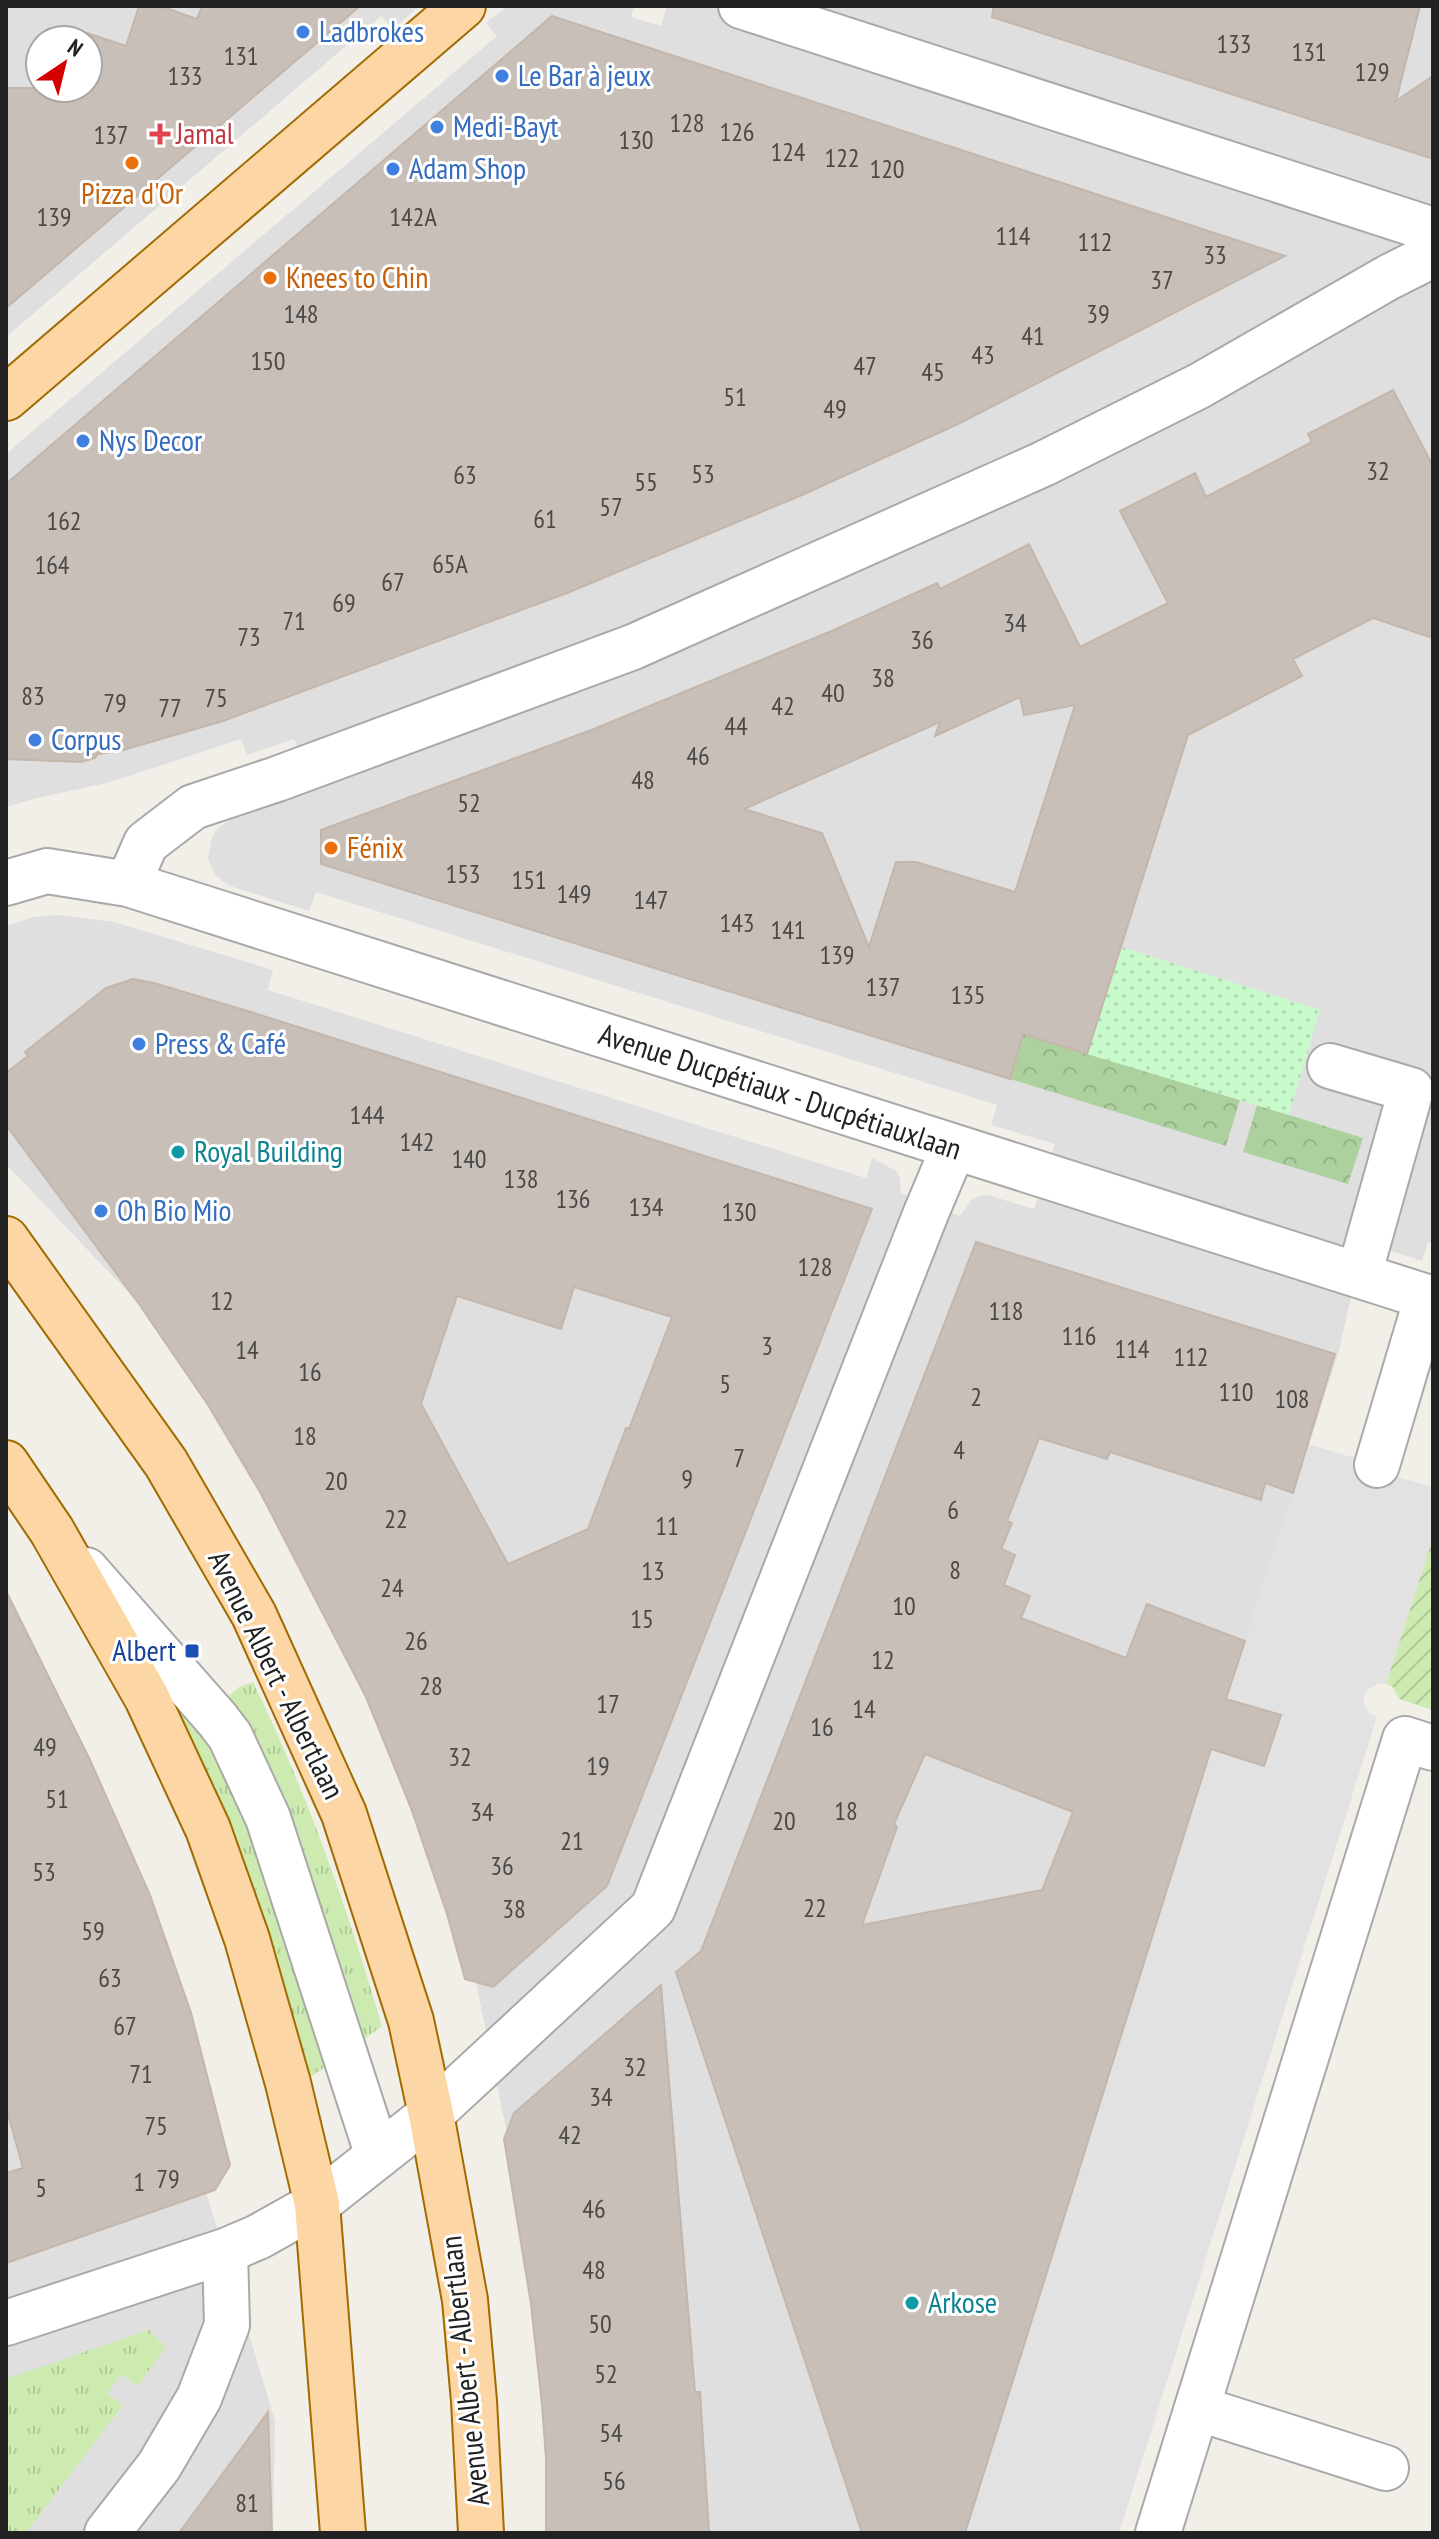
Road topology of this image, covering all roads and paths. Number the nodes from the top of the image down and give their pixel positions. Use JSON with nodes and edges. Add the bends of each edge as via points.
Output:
{"nodes":[{"id":1,"x":463,"y":6,"type":"edge"},
{"id":2,"x":741,"y":6,"type":"edge"},
{"id":3,"x":1433,"y":230,"type":"edge"},
{"id":4,"x":1433,"y":255,"type":"edge"},
{"id":5,"x":6,"y":398,"type":"edge"},
{"id":6,"x":6,"y":883,"type":"edge"},
{"id":7,"x":128,"y":884,"type":"junction"},
{"id":8,"x":1330,"y":1066,"type":"dead end"},
{"id":9,"x":953,"y":1149,"type":"junction"},
{"id":10,"x":6,"y":1239,"type":"edge"},
{"id":11,"x":1359,"y":1275,"type":"junction"},
{"id":12,"x":1430,"y":1298,"type":"edge"},
{"id":13,"x":6,"y":1463,"type":"edge"},
{"id":14,"x":1377,"y":1465,"type":"dead end"},
{"id":15,"x":52,"y":1531,"type":"junction"},
{"id":16,"x":1433,"y":1748,"type":"edge"},
{"id":17,"x":431,"y":2114,"type":"junction"},
{"id":18,"x":378,"y":2156,"type":"junction"},
{"id":19,"x":317,"y":2204,"type":"junction"},
{"id":20,"x":225,"y":2251,"type":"junction"},
{"id":21,"x":6,"y":2323,"type":"edge"},
{"id":22,"x":1197,"y":2408,"type":"junction"},
{"id":23,"x":1386,"y":2468,"type":"dead end"},
{"id":24,"x":107,"y":2533,"type":"edge"},
{"id":25,"x":343,"y":2533,"type":"edge"},
{"id":26,"x":481,"y":2533,"type":"edge"},
{"id":27,"x":1158,"y":2533,"type":"edge"}],
"edges":[{"from":1,"to":5,"type":"main road"},
{"from":2,"to":3,"type":"street"},
{"from":4,"to":7,"type":"street","via":[[1199,386],[1043,464],[661,634],[193,807],[146,843]]},
{"from":6,"to":7,"type":"street","name":"Avenue Ducpétiaux - Ducpétiauxlaan","via":[[47,871]]},
{"from":7,"to":9,"type":"street","name":"Avenue Ducpétiaux - Ducpétiauxlaan"},
{"from":8,"to":11,"type":"street","via":[[1411,1090]]},
{"from":9,"to":11,"type":"street","name":"Avenue Ducpétiaux - Ducpétiauxlaan"},
{"from":9,"to":17,"type":"street","via":[[653,1908]]},
{"from":10,"to":17,"type":"main road","name":"Avenue Albert - Albertlaan","via":[[166,1463],[254,1615],[344,1814],[411,2021]]},
{"from":11,"to":12,"type":"street","name":"Avenue Ducpétiaux - Ducpétiauxlaan"},
{"from":12,"to":14,"type":"street"},
{"from":13,"to":15,"type":"main road"},
{"from":15,"to":18,"type":"street","via":[[230,1736],[268,1818]]},
{"from":15,"to":19,"type":"main road","via":[[147,1698],[208,1829],[252,1953]]},
{"from":16,"to":22,"type":"street","via":[[1405,1739]]},
{"from":17,"to":18,"type":"street"},
{"from":17,"to":26,"type":"main road","name":"Avenue Albert - Albertlaan","via":[[465,2300]]},
{"from":18,"to":19,"type":"street"},
{"from":19,"to":20,"type":"street"},
{"from":19,"to":25,"type":"main road"},
{"from":20,"to":21,"type":"street"},
{"from":20,"to":24,"type":"street","via":[[227,2325],[199,2398],[159,2466]]},
{"from":22,"to":23,"type":"street"},
{"from":22,"to":27,"type":"street"}]}
